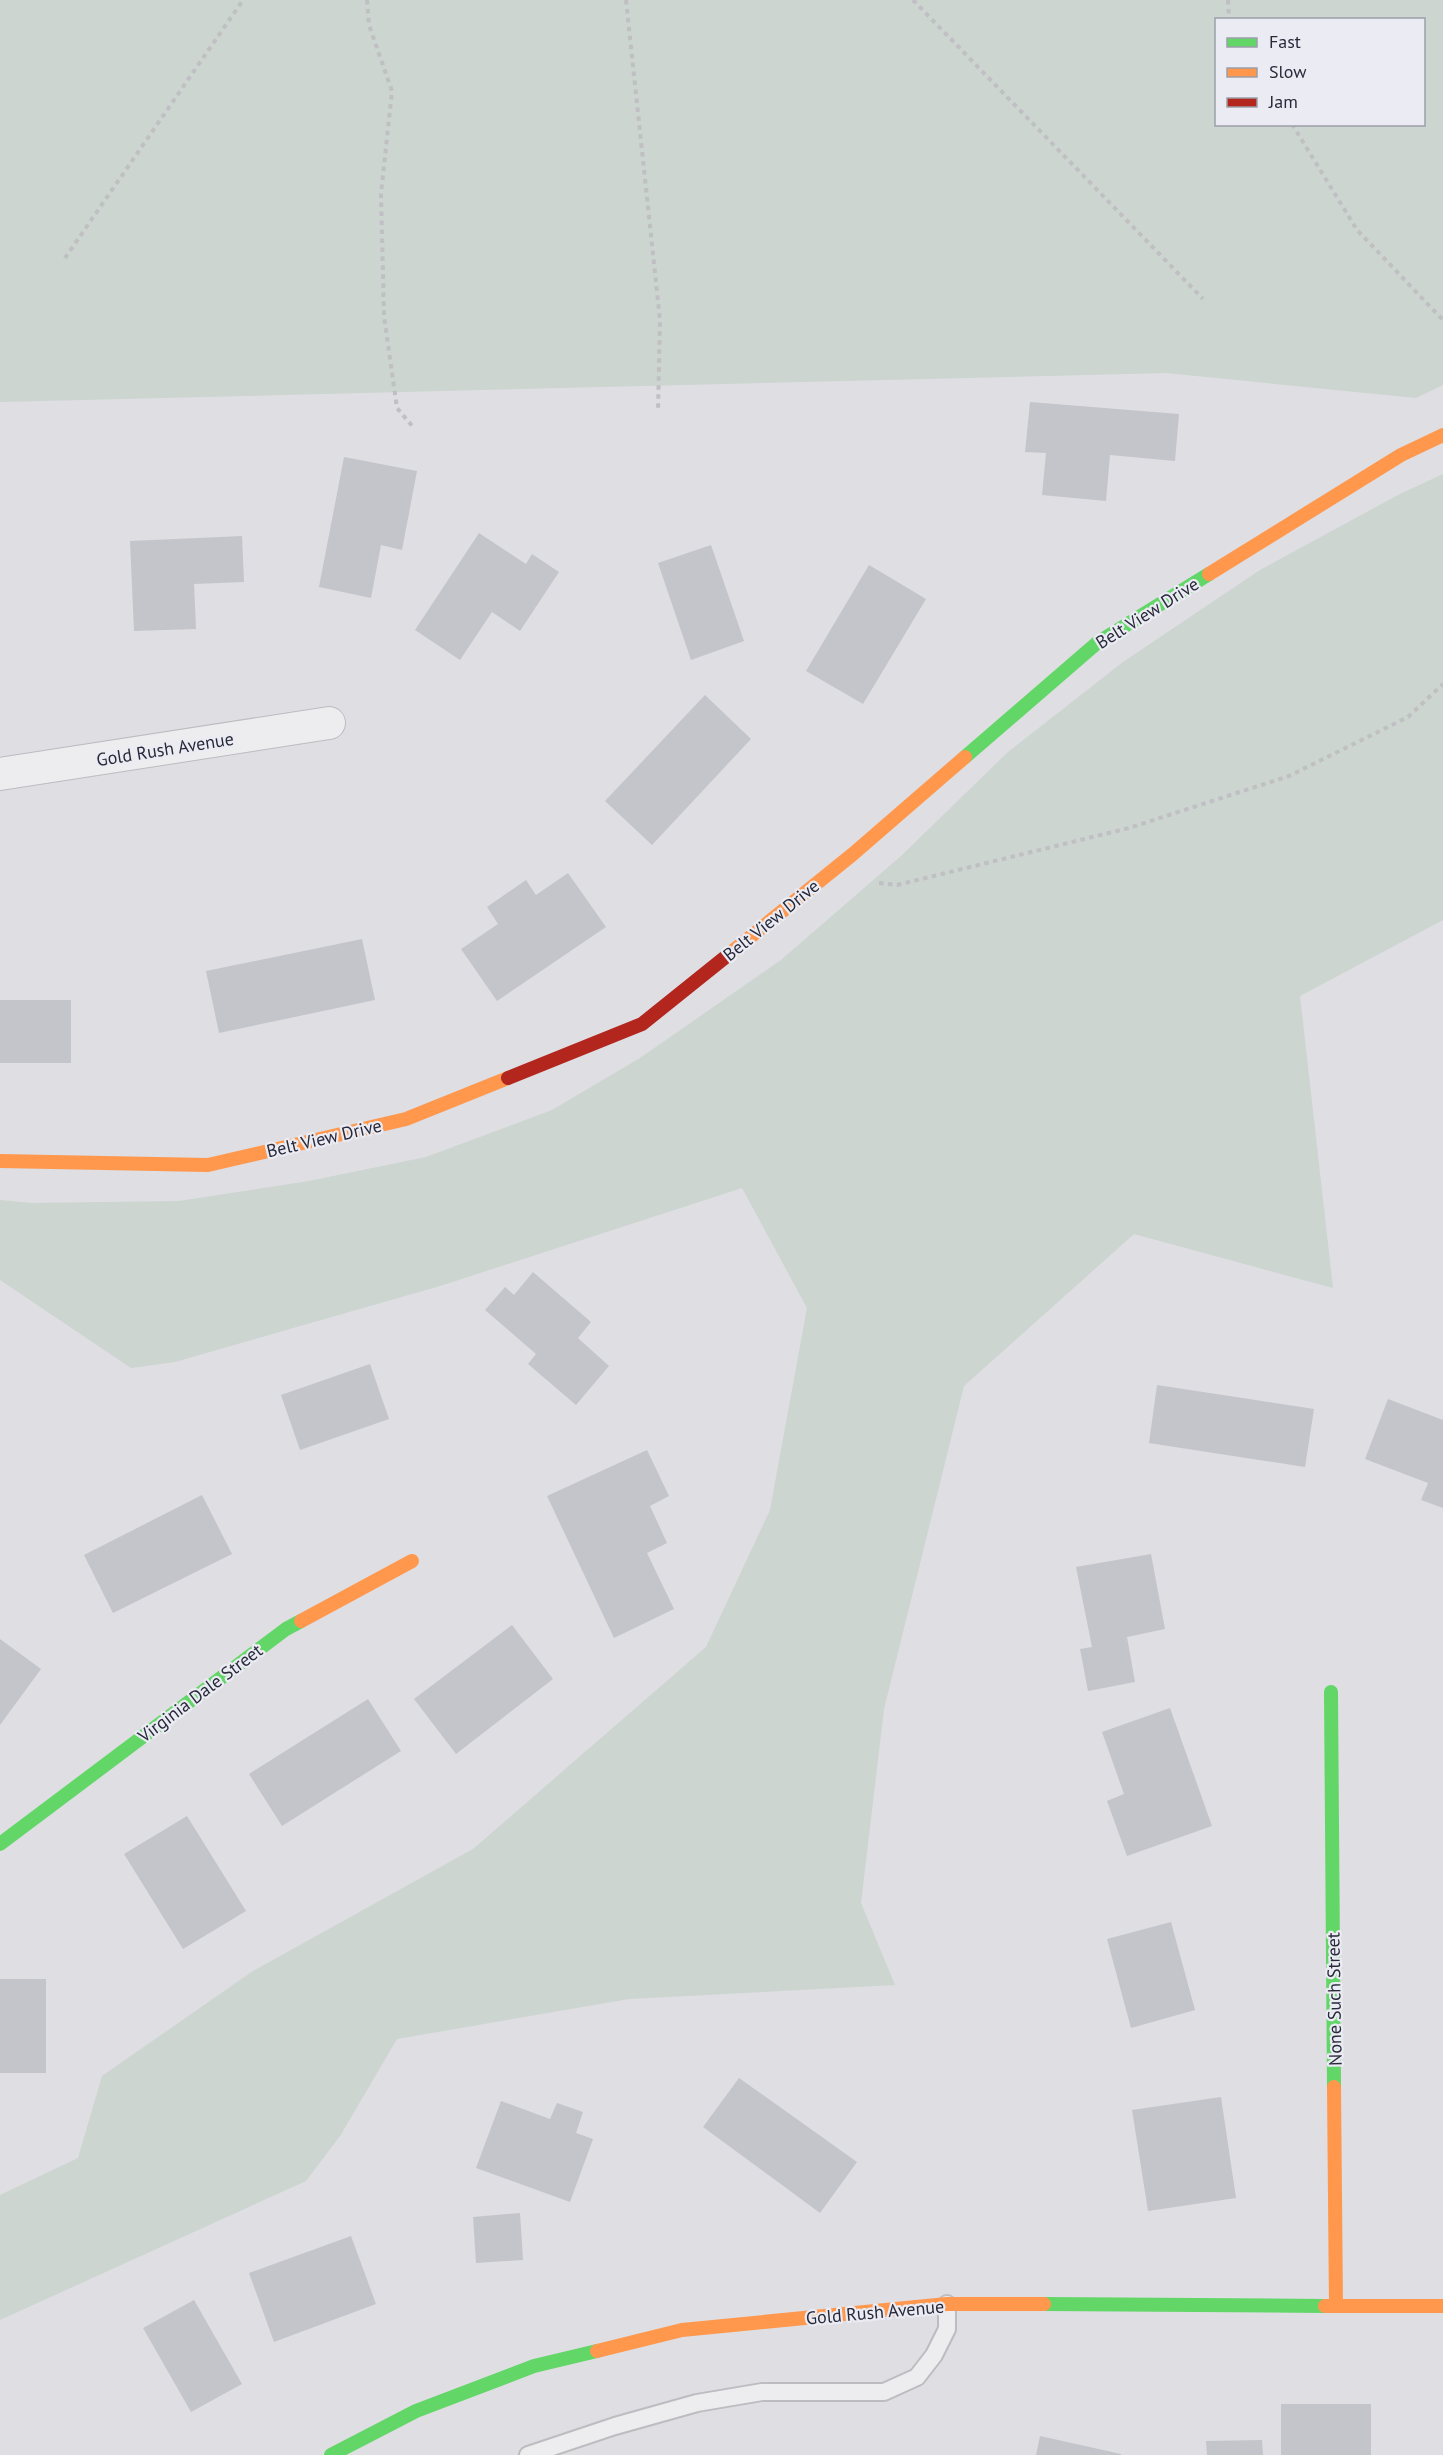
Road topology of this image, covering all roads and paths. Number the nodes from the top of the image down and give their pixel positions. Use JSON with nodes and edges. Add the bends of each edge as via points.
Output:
{"nodes":[{"id":1,"x":243,"y":0,"type":"edge"},
{"id":2,"x":367,"y":0,"type":"edge"},
{"id":3,"x":626,"y":0,"type":"edge"},
{"id":4,"x":913,"y":0,"type":"edge"},
{"id":5,"x":1228,"y":0,"type":"edge"},
{"id":6,"x":1229,"y":18,"type":"edge"},
{"id":7,"x":1293,"y":126,"type":"edge"},
{"id":8,"x":65,"y":258,"type":"dead end"},
{"id":9,"x":1203,"y":299,"type":"dead end"},
{"id":10,"x":1443,"y":320,"type":"edge"},
{"id":11,"x":658,"y":411,"type":"dead end"},
{"id":12,"x":413,"y":427,"type":"dead end"},
{"id":13,"x":1443,"y":435,"type":"edge"},
{"id":14,"x":1443,"y":684,"type":"edge"},
{"id":15,"x":329,"y":723,"type":"dead end"},
{"id":16,"x":0,"y":774,"type":"edge"},
{"id":17,"x":828,"y":874,"type":"junction"},
{"id":18,"x":0,"y":1161,"type":"edge"},
{"id":19,"x":412,"y":1561,"type":"dead end"},
{"id":20,"x":1331,"y":1692,"type":"dead end"},
{"id":21,"x":0,"y":1844,"type":"edge"},
{"id":22,"x":947,"y":2304,"type":"junction"},
{"id":23,"x":1336,"y":2306,"type":"junction"},
{"id":24,"x":1443,"y":2306,"type":"edge"},
{"id":25,"x":331,"y":2455,"type":"edge"},
{"id":26,"x":528,"y":2455,"type":"edge"}],
"edges":[{"from":1,"to":8,"type":"path"},
{"from":2,"to":12,"type":"path","via":[[369,24],[392,91],[381,195],[384,316],[397,408]]},
{"from":3,"to":11,"type":"path","via":[[660,320]]},
{"from":4,"to":9,"type":"path"},
{"from":5,"to":6,"type":"path"},
{"from":7,"to":10,"type":"path","via":[[1357,230]]},
{"from":13,"to":17,"type":"street","name":"Belt View Drive","via":[[1401,455],[1097,643]]},
{"from":14,"to":17,"type":"path","via":[[1408,717],[1288,776],[1129,828],[897,885]]},
{"from":15,"to":16,"type":"street","name":"Gold Rush Avenue"},
{"from":17,"to":18,"type":"street","name":"Belt View Drive","via":[[642,1024],[406,1119],[208,1166]]},
{"from":19,"to":21,"type":"street","name":"Virginia Dale Street","via":[[286,1629]]},
{"from":20,"to":23,"type":"street","name":"None Such Street"},
{"from":22,"to":23,"type":"street","name":"Gold Rush Avenue"},
{"from":22,"to":25,"type":"street","name":"Gold Rush Avenue","via":[[682,2330],[534,2366],[416,2411]]},
{"from":22,"to":26,"type":"lane","via":[[947,2329],[934,2355],[917,2377],[884,2392],[762,2392],[697,2403]]},
{"from":23,"to":24,"type":"street","name":"Gold Rush Avenue"}]}
